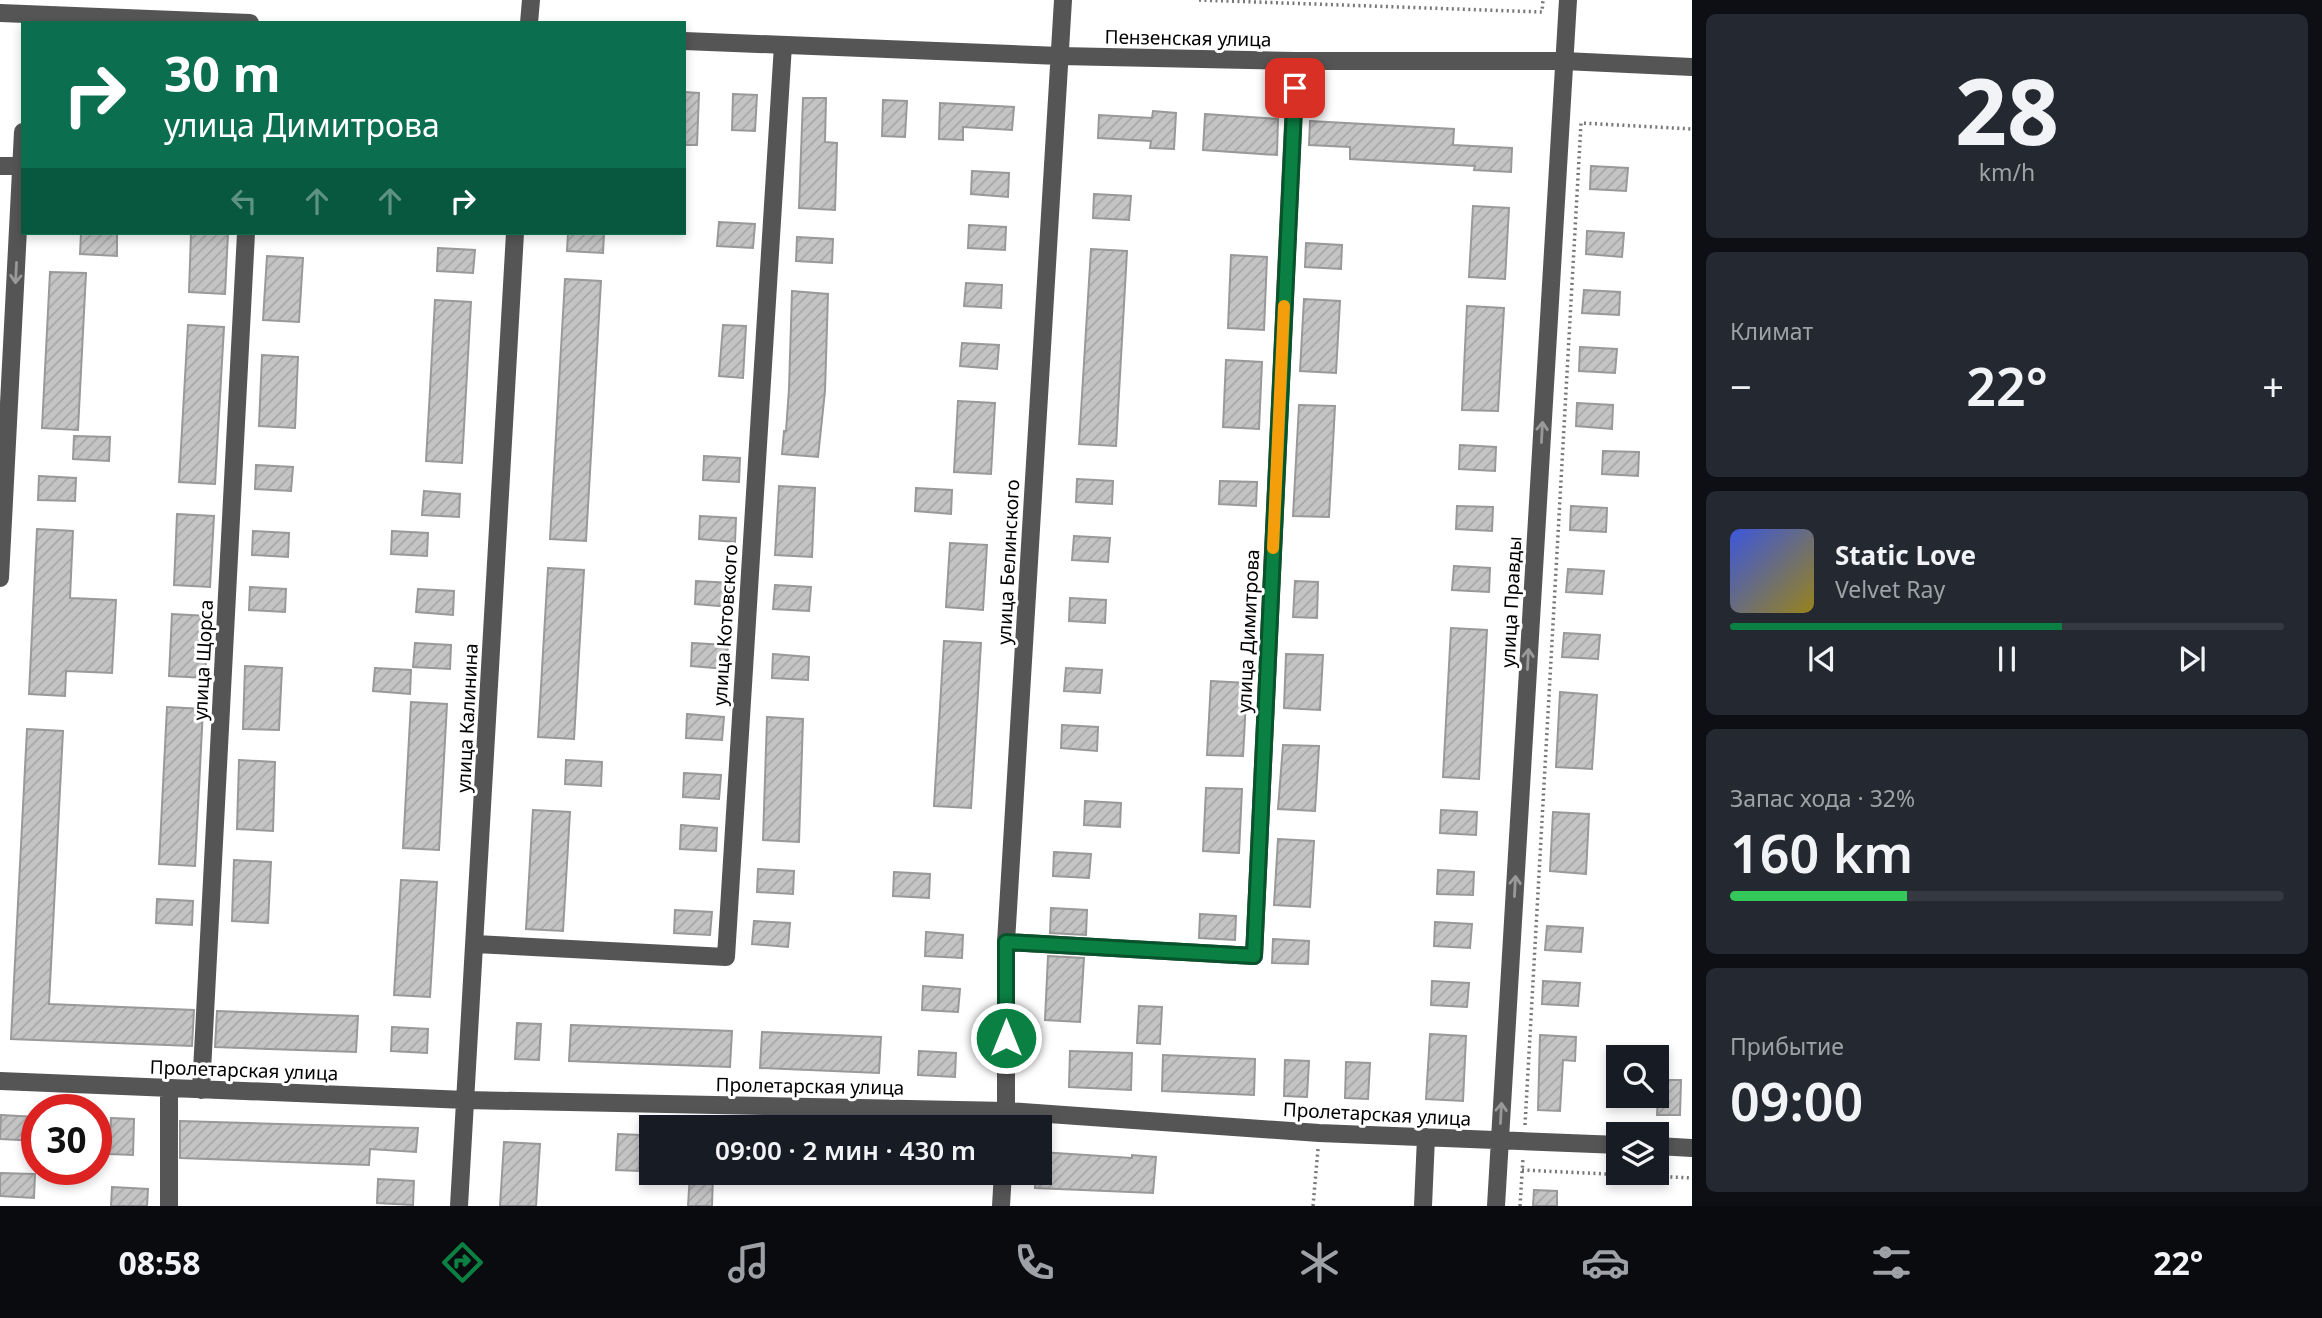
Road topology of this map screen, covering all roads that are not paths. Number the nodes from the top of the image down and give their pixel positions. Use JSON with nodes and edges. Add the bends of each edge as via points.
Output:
{"nodes":[{"id":1,"x":531,"y":0,"type":"edge"},
{"id":2,"x":1063,"y":0,"type":"edge"},
{"id":3,"x":1567,"y":0,"type":"edge"},
{"id":4,"x":29,"y":12,"type":"edge"},
{"id":5,"x":0,"y":13,"type":"edge"},
{"id":6,"x":210,"y":21,"type":"edge"},
{"id":7,"x":529,"y":21,"type":"edge"},
{"id":8,"x":686,"y":41,"type":"edge"},
{"id":9,"x":783,"y":45,"type":"junction"},
{"id":10,"x":1059,"y":56,"type":"junction"},
{"id":11,"x":1296,"y":61,"type":"junction"},
{"id":12,"x":1564,"y":61,"type":"junction"},
{"id":13,"x":1692,"y":67,"type":"edge"},
{"id":14,"x":0,"y":166,"type":"edge"},
{"id":15,"x":21,"y":166,"type":"joint"},
{"id":16,"x":246,"y":235,"type":"edge"},
{"id":17,"x":515,"y":235,"type":"edge"},
{"id":18,"x":0,"y":578,"type":"edge"},
{"id":19,"x":1006,"y":942,"type":"junction"},
{"id":20,"x":475,"y":944,"type":"junction"},
{"id":21,"x":0,"y":1081,"type":"edge"},
{"id":22,"x":169,"y":1088,"type":"junction"},
{"id":23,"x":201,"y":1090,"type":"junction"},
{"id":24,"x":466,"y":1100,"type":"junction"},
{"id":25,"x":893,"y":1115,"type":"edge"},
{"id":26,"x":1007,"y":1115,"type":"edge"},
{"id":27,"x":1052,"y":1121,"type":"edge"},
{"id":28,"x":1426,"y":1138,"type":"junction"},
{"id":29,"x":1499,"y":1140,"type":"junction"},
{"id":30,"x":1606,"y":1144,"type":"edge"},
{"id":31,"x":1669,"y":1147,"type":"edge"},
{"id":32,"x":1692,"y":1148,"type":"edge"},
{"id":33,"x":1002,"y":1185,"type":"edge"},
{"id":34,"x":170,"y":1206,"type":"edge"},
{"id":35,"x":459,"y":1206,"type":"edge"},
{"id":36,"x":1001,"y":1206,"type":"edge"},
{"id":37,"x":1423,"y":1206,"type":"edge"},
{"id":38,"x":1496,"y":1206,"type":"edge"}],
"edges":[{"from":1,"to":7,"type":"street"},
{"from":2,"to":10,"type":"street","name":"улица Белинского"},
{"from":3,"to":12,"type":"street","name":"улица Правды"},
{"from":4,"to":5,"type":"street"},
{"from":4,"to":6,"type":"street"},
{"from":8,"to":9,"type":"street","name":"Пензенская улица"},
{"from":9,"to":10,"type":"street","name":"Пензенская улица"},
{"from":9,"to":20,"type":"street","name":"улица Котовского","via":[[726,957]]},
{"from":10,"to":11,"type":"street","name":"Пензенская улица"},
{"from":10,"to":19,"type":"street","name":"улица Белинского"},
{"from":11,"to":12,"type":"street","name":"Пензенская улица"},
{"from":11,"to":19,"type":"street","name":"улица Димитрова","via":[[1254,956]]},
{"from":12,"to":13,"type":"street","name":"Пензенская улица"},
{"from":29,"to":12,"type":"street","name":"улица Правды","one_way":true},
{"from":14,"to":15,"type":"street"},
{"from":15,"to":18,"type":"street","one_way":true},
{"from":16,"to":23,"type":"street","name":"улица Щорса"},
{"from":17,"to":20,"type":"street","name":"улица Калинина"},
{"from":19,"to":26,"type":"street","name":"улица Белинского"},
{"from":20,"to":24,"type":"street","name":"улица Калинина"},
{"from":21,"to":22,"type":"street","name":"Пролетарская улица"},
{"from":22,"to":23,"type":"street","name":"Пролетарская улица"},
{"from":22,"to":34,"type":"street"},
{"from":23,"to":24,"type":"street","name":"Пролетарская улица"},
{"from":24,"to":25,"type":"street","name":"Пролетарская улица"},
{"from":24,"to":35,"type":"street","name":"улица Калинина"},
{"from":27,"to":28,"type":"street","name":"Пролетарская улица"},
{"from":28,"to":29,"type":"street","name":"Пролетарская улица"},
{"from":28,"to":37,"type":"street"},
{"from":29,"to":30,"type":"street","name":"Пролетарская улица"},
{"from":29,"to":38,"type":"street","name":"улица Правды"},
{"from":31,"to":32,"type":"street"},
{"from":33,"to":36,"type":"street"}]}
